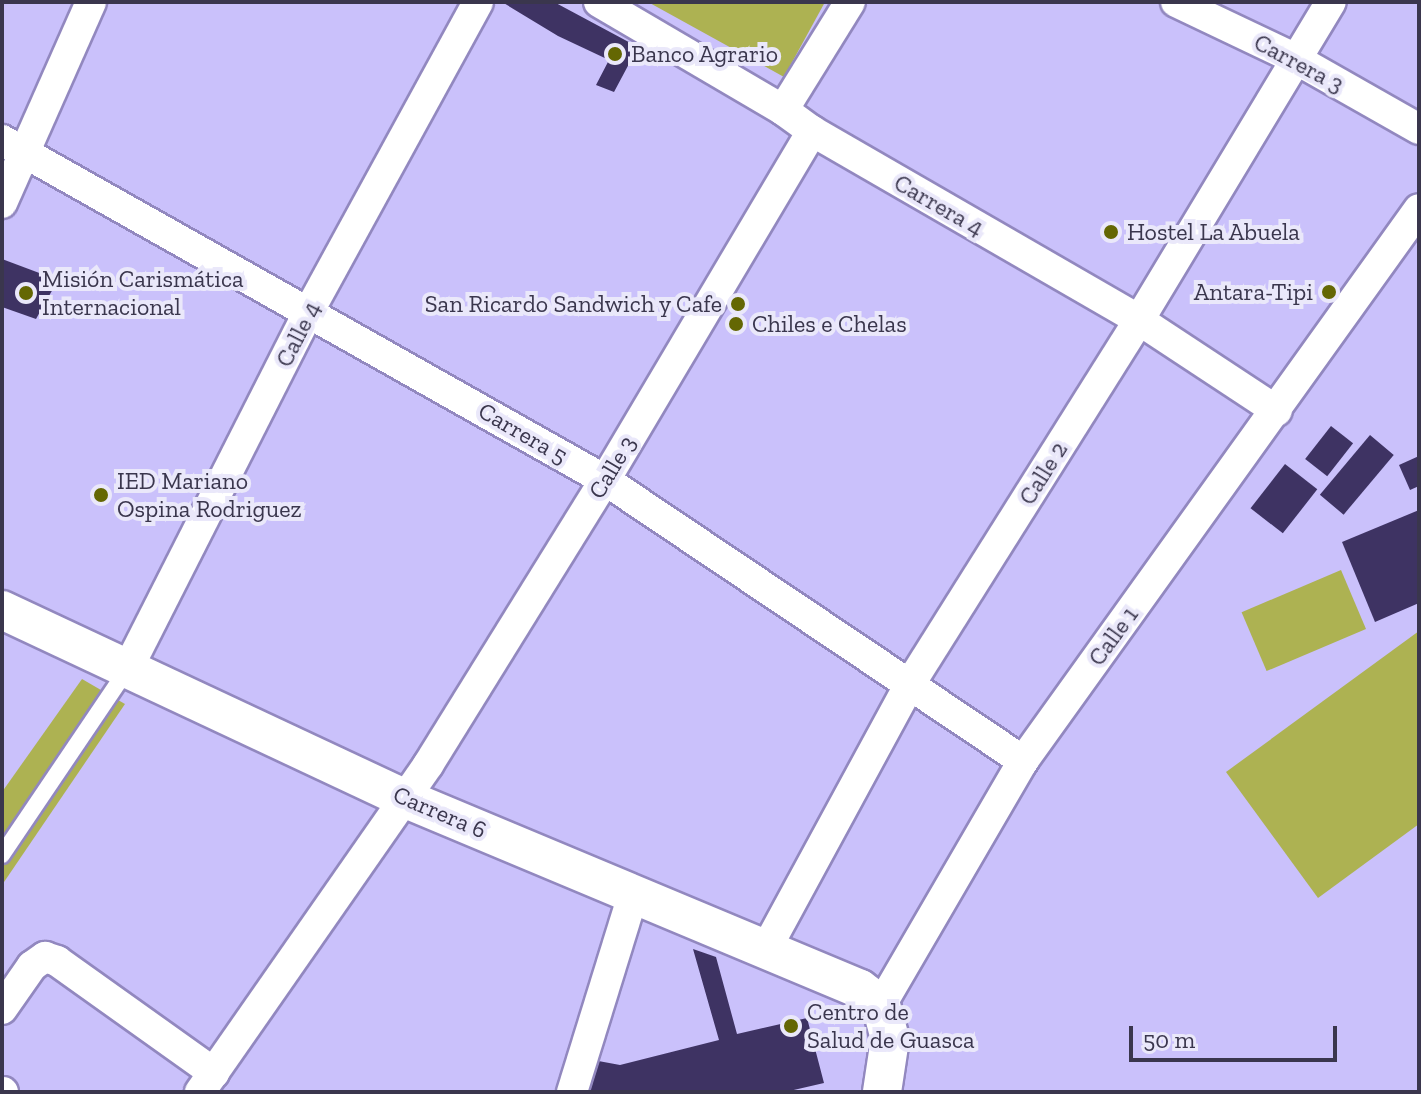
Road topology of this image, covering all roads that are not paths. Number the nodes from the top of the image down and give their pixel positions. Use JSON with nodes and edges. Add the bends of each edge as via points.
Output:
{"nodes":[{"id":1,"x":91,"y":2,"type":"edge"},
{"id":2,"x":478,"y":2,"type":"edge"},
{"id":3,"x":599,"y":2,"type":"edge"},
{"id":4,"x":850,"y":2,"type":"edge"},
{"id":5,"x":1176,"y":2,"type":"edge"},
{"id":6,"x":1331,"y":2,"type":"edge"},
{"id":7,"x":1294,"y":58,"type":"junction"},
{"id":8,"x":783,"y":110,"type":"junction"},
{"id":9,"x":1419,"y":129,"type":"edge"},
{"id":10,"x":812,"y":131,"type":"junction"},
{"id":11,"x":13,"y":145,"type":"edge"},
{"id":12,"x":2,"y":203,"type":"edge"},
{"id":13,"x":1419,"y":209,"type":"edge"},
{"id":14,"x":309,"y":311,"type":"junction"},
{"id":15,"x":1139,"y":320,"type":"junction"},
{"id":16,"x":1277,"y":411,"type":"junction"},
{"id":17,"x":605,"y":480,"type":"junction"},
{"id":18,"x":2,"y":610,"type":"edge"},
{"id":19,"x":127,"y":670,"type":"junction"},
{"id":20,"x":908,"y":687,"type":"junction"},
{"id":21,"x":1023,"y":761,"type":"junction"},
{"id":22,"x":406,"y":799,"type":"junction"},
{"id":23,"x":2,"y":855,"type":"edge"},
{"id":24,"x":634,"y":892,"type":"junction"},
{"id":25,"x":766,"y":949,"type":"junction"},
{"id":26,"x":881,"y":1005,"type":"junction"},
{"id":27,"x":2,"y":1009,"type":"edge"},
{"id":28,"x":207,"y":1083,"type":"edge"},
{"id":29,"x":572,"y":1092,"type":"edge"},
{"id":30,"x":882,"y":1092,"type":"edge"}],
"edges":[{"from":1,"to":11,"type":"street"},
{"from":2,"to":14,"type":"street","name":"Calle 4"},
{"from":3,"to":8,"type":"street","name":"Carrera 4"},
{"from":4,"to":8,"type":"street"},
{"from":5,"to":7,"type":"street","name":"Carrera 3"},
{"from":6,"to":7,"type":"street","name":"Calle 2"},
{"from":7,"to":9,"type":"street","name":"Carrera 3"},
{"from":7,"to":15,"type":"street","name":"Calle 2"},
{"from":8,"to":10,"type":"street","name":"Carrera 4"},
{"from":10,"to":15,"type":"street","name":"Carrera 4"},
{"from":10,"to":17,"type":"street","name":"Calle 3"},
{"from":11,"to":12,"type":"street"},
{"from":11,"to":14,"type":"street","name":"Carrera 5"},
{"from":13,"to":16,"type":"street","name":"Calle 1"},
{"from":14,"to":17,"type":"street","name":"Carrera 5"},
{"from":14,"to":19,"type":"street","name":"Calle 4"},
{"from":15,"to":16,"type":"street","name":"Carrera 4"},
{"from":15,"to":20,"type":"street","name":"Calle 2"},
{"from":16,"to":21,"type":"street","name":"Calle 1"},
{"from":17,"to":20,"type":"street","name":"Carrera 5"},
{"from":17,"to":22,"type":"street","name":"Calle 3"},
{"from":18,"to":19,"type":"street","name":"Carrera 6"},
{"from":19,"to":22,"type":"street","name":"Carrera 6"},
{"from":19,"to":23,"type":"lane"},
{"from":20,"to":21,"type":"street","name":"Carrera 5"},
{"from":20,"to":25,"type":"street","name":"Calle 2"},
{"from":21,"to":26,"type":"street","name":"Calle 1"},
{"from":22,"to":24,"type":"street","name":"Carrera 6"},
{"from":22,"to":28,"type":"street","name":"Calle 3"},
{"from":24,"to":25,"type":"street","name":"Carrera 6"},
{"from":24,"to":29,"type":"street"},
{"from":25,"to":26,"type":"street","name":"Carrera 6","via":[[860,989]]},
{"from":26,"to":30,"type":"street","via":[[890,1039]]},
{"from":27,"to":28,"type":"street","via":[[32,966],[45,957],[57,961]]}]}
